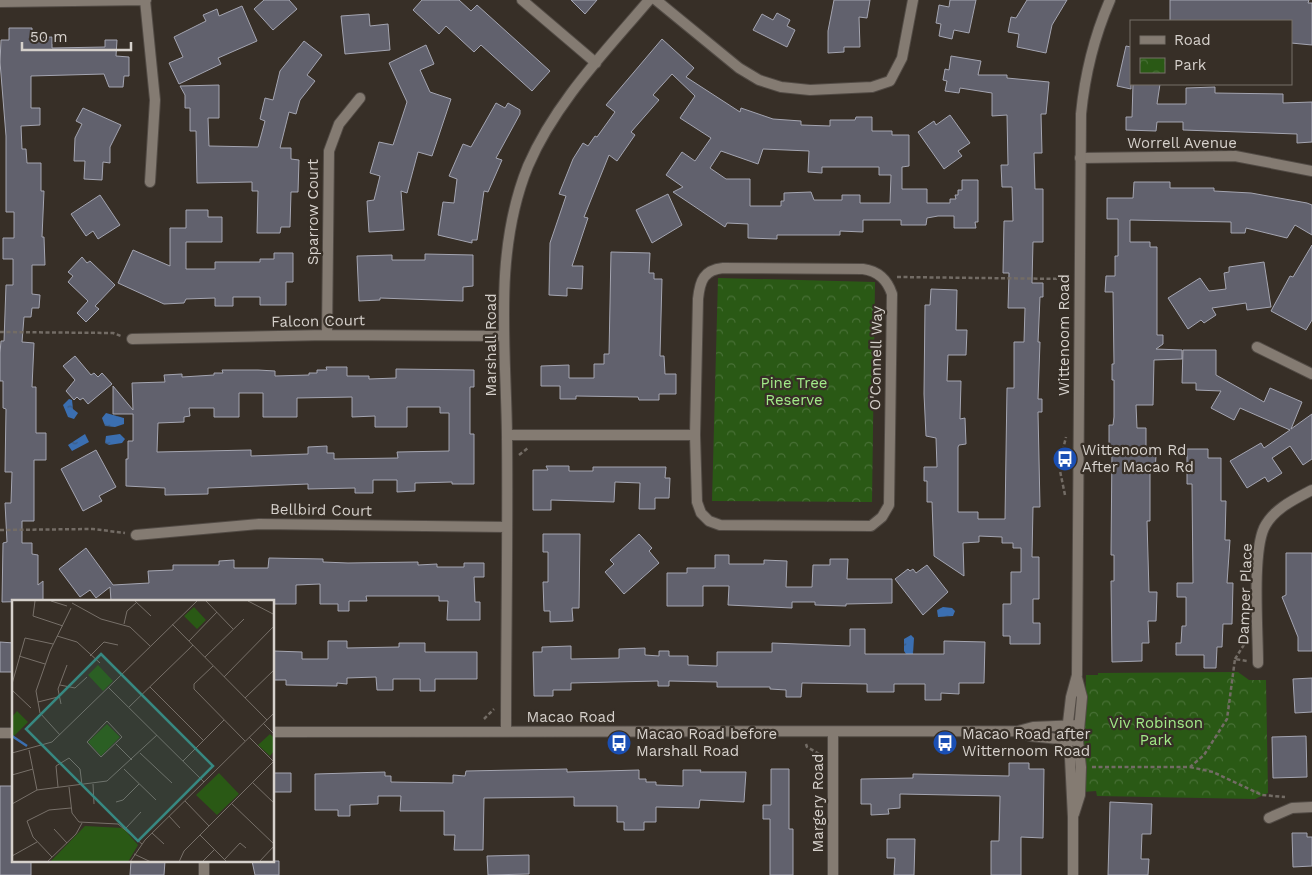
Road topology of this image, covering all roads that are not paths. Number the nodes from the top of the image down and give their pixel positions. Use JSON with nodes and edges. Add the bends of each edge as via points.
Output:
{"nodes":[{"id":1,"x":146,"y":0,"type":"edge"},
{"id":2,"x":522,"y":0,"type":"edge"},
{"id":3,"x":649,"y":0,"type":"edge"},
{"id":4,"x":656,"y":0,"type":"edge"},
{"id":5,"x":912,"y":0,"type":"edge"},
{"id":6,"x":1110,"y":0,"type":"edge"},
{"id":7,"x":0,"y":2,"type":"edge"},
{"id":8,"x":596,"y":63,"type":"junction"},
{"id":9,"x":360,"y":98,"type":"dead end"},
{"id":10,"x":1080,"y":158,"type":"junction"},
{"id":11,"x":1312,"y":171,"type":"edge"},
{"id":12,"x":150,"y":182,"type":"dead end"},
{"id":13,"x":327,"y":335,"type":"junction"},
{"id":14,"x":504,"y":336,"type":"junction"},
{"id":15,"x":132,"y":339,"type":"road end"},
{"id":16,"x":1257,"y":347,"type":"dead end"},
{"id":17,"x":1312,"y":373,"type":"edge"},
{"id":18,"x":507,"y":435,"type":"junction"},
{"id":19,"x":695,"y":435,"type":"junction"},
{"id":20,"x":1312,"y":490,"type":"edge"},
{"id":21,"x":507,"y":527,"type":"junction"},
{"id":22,"x":136,"y":535,"type":"road end"},
{"id":23,"x":1258,"y":663,"type":"road end"},
{"id":24,"x":1077,"y":675,"type":"junction"},
{"id":25,"x":1067,"y":724,"type":"junction"},
{"id":26,"x":1079,"y":725,"type":"junction"},
{"id":27,"x":1018,"y":731,"type":"junction"},
{"id":28,"x":275,"y":732,"type":"edge"},
{"id":29,"x":506,"y":732,"type":"junction"},
{"id":30,"x":833,"y":732,"type":"junction"},
{"id":31,"x":1066,"y":740,"type":"junction"},
{"id":32,"x":1078,"y":741,"type":"junction"},
{"id":33,"x":1312,"y":807,"type":"edge"},
{"id":34,"x":1073,"y":817,"type":"junction"},
{"id":35,"x":1269,"y":818,"type":"dead end"},
{"id":36,"x":204,"y":862,"type":"edge"},
{"id":37,"x":204,"y":875,"type":"edge"},
{"id":38,"x":833,"y":875,"type":"edge"},
{"id":39,"x":1073,"y":875,"type":"edge"}],
"edges":[{"from":1,"to":7,"type":"street"},
{"from":1,"to":12,"type":"street","via":[[155,100]]},
{"from":2,"to":8,"type":"street"},
{"from":3,"to":8,"type":"street","name":"Marshall Road"},
{"from":4,"to":5,"type":"street","via":[[739,68],[759,80],[781,87],[810,90],[872,88],[890,81],[902,58]]},
{"from":6,"to":10,"type":"street","name":"Wittenoom Road","via":[[1086,70]]},
{"from":8,"to":14,"type":"street","name":"Marshall Road","via":[[542,135],[528,168],[510,228]]},
{"from":9,"to":13,"type":"street","name":"Sparrow Court","via":[[339,124],[329,152]]},
{"from":10,"to":11,"type":"street","name":"Worrell Avenue","via":[[1235,156]]},
{"from":10,"to":24,"type":"street","name":"Wittenoom Road"},
{"from":13,"to":14,"type":"street","name":"Falcon Court"},
{"from":13,"to":15,"type":"street","name":"Falcon Court"},
{"from":14,"to":18,"type":"street","name":"Marshall Road"},
{"from":16,"to":17,"type":"street"},
{"from":18,"to":19,"type":"street"},
{"from":18,"to":21,"type":"street","name":"Marshall Road"},
{"from":19,"to":19,"type":"street","name":"O'Connell Way","via":[[701,513],[720,526],[871,526],[882,517],[889,505],[892,294],[883,277],[863,269],[723,268],[704,274],[698,298]]},
{"from":20,"to":23,"type":"street","name":"Damper Place","via":[[1282,507],[1265,527],[1258,549]]},
{"from":21,"to":22,"type":"street","name":"Bellbird Court","via":[[259,524]]},
{"from":21,"to":29,"type":"street","name":"Marshall Road"},
{"from":24,"to":25,"type":"street","name":"Wittenoom Road"},
{"from":24,"to":26,"type":"street","name":"Wittenoom Road","via":[[1082,697]]},
{"from":25,"to":26,"type":"street","name":"Macao Road"},
{"from":25,"to":27,"type":"street","name":"Macao Road"},
{"from":25,"to":31,"type":"street","name":"Wittenoom Road"},
{"from":26,"to":32,"type":"street","name":"Wittenoom Road"},
{"from":27,"to":30,"type":"street","name":"Macao Road"},
{"from":27,"to":31,"type":"street","name":"Macao Road","via":[[1030,736]]},
{"from":28,"to":29,"type":"street","name":"Macao Road"},
{"from":29,"to":30,"type":"street","name":"Macao Road"},
{"from":30,"to":38,"type":"street","name":"Margery Road"},
{"from":31,"to":32,"type":"street","name":"Macao Road"},
{"from":31,"to":34,"type":"street","name":"Wittenoom Road"},
{"from":32,"to":34,"type":"street","name":"Wittenoom Road","via":[[1080,795]]},
{"from":33,"to":35,"type":"street","via":[[1292,808]]},
{"from":34,"to":39,"type":"street","name":"Wittenoom Road"},
{"from":36,"to":37,"type":"street"}]}
